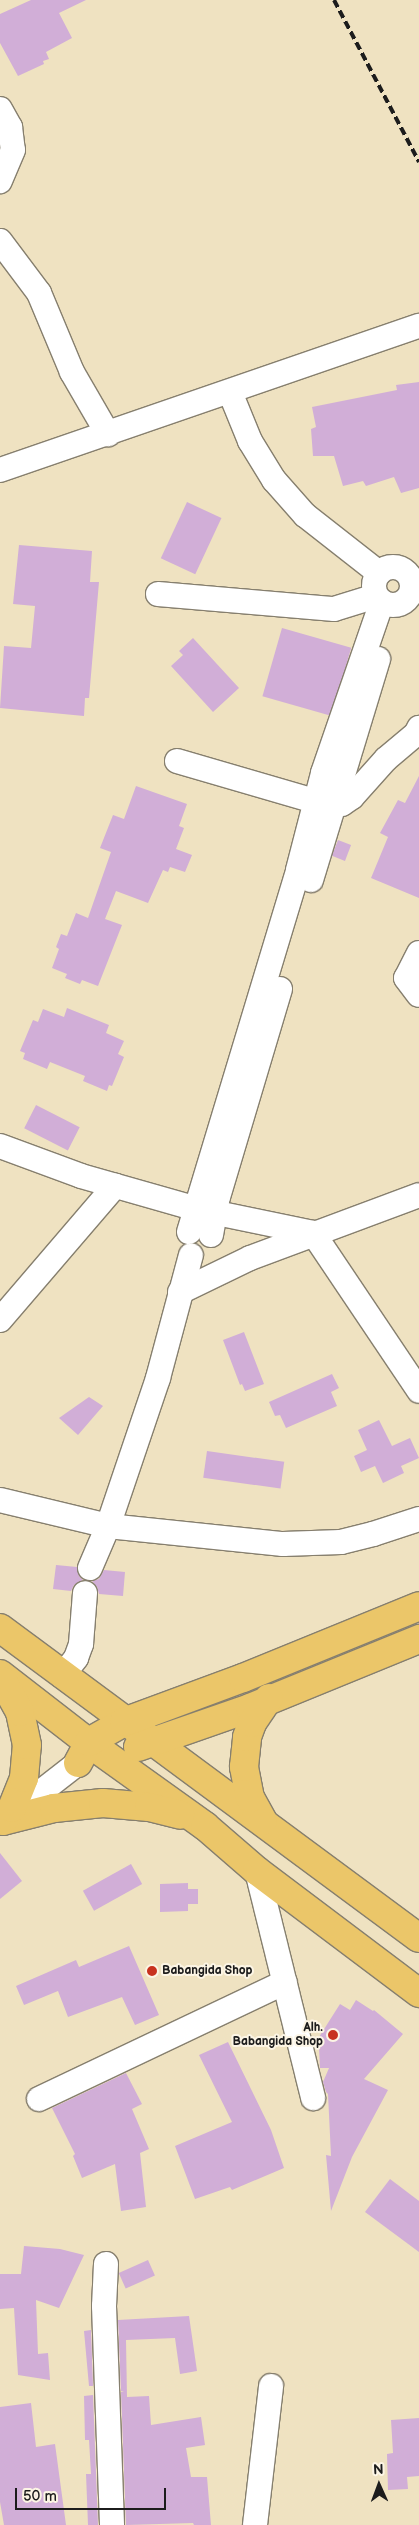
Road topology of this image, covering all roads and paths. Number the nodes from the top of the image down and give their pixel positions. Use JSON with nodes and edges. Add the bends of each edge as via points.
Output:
{"nodes":[{"id":1,"x":0,"y":109,"type":"edge"},
{"id":2,"x":0,"y":181,"type":"edge"},
{"id":3,"x":0,"y":241,"type":"edge"},
{"id":4,"x":419,"y":326,"type":"edge"},
{"id":5,"x":230,"y":392,"type":"junction"},
{"id":6,"x":108,"y":434,"type":"junction"},
{"id":7,"x":0,"y":470,"type":"edge"},
{"id":8,"x":158,"y":594,"type":"dead end"},
{"id":9,"x":399,"y":594,"type":"edge"},
{"id":10,"x":419,"y":728,"type":"edge"},
{"id":11,"x":177,"y":761,"type":"dead end"},
{"id":12,"x":325,"y":803,"type":"junction"},
{"id":13,"x":419,"y":953,"type":"edge"},
{"id":14,"x":419,"y":995,"type":"edge"},
{"id":15,"x":0,"y":1146,"type":"edge"},
{"id":16,"x":114,"y":1186,"type":"junction"},
{"id":17,"x":419,"y":1195,"type":"edge"},
{"id":18,"x":200,"y":1229,"type":"junction"},
{"id":19,"x":313,"y":1233,"type":"junction"},
{"id":20,"x":180,"y":1292,"type":"junction"},
{"id":21,"x":0,"y":1320,"type":"edge"},
{"id":22,"x":419,"y":1392,"type":"edge"},
{"id":23,"x":0,"y":1500,"type":"edge"},
{"id":24,"x":419,"y":1519,"type":"edge"},
{"id":25,"x":108,"y":1526,"type":"junction"},
{"id":26,"x":90,"y":1568,"type":"dead end"},
{"id":27,"x":85,"y":1593,"type":"dead end"},
{"id":28,"x":419,"y":1606,"type":"edge"},
{"id":29,"x":0,"y":1628,"type":"edge"},
{"id":30,"x":419,"y":1639,"type":"edge"},
{"id":31,"x":0,"y":1676,"type":"edge"},
{"id":32,"x":62,"y":1676,"type":"junction"},
{"id":33,"x":269,"y":1698,"type":"junction"},
{"id":34,"x":124,"y":1722,"type":"junction"},
{"id":35,"x":152,"y":1742,"type":"junction"},
{"id":36,"x":83,"y":1753,"type":"junction"},
{"id":37,"x":110,"y":1758,"type":"junction"},
{"id":38,"x":2,"y":1823,"type":"edge"},
{"id":39,"x":205,"y":1826,"type":"junction"},
{"id":40,"x":267,"y":1826,"type":"junction"},
{"id":41,"x":257,"y":1871,"type":"junction"},
{"id":42,"x":419,"y":1938,"type":"edge"},
{"id":43,"x":285,"y":1982,"type":"junction"},
{"id":44,"x":419,"y":1993,"type":"edge"},
{"id":45,"x":313,"y":2098,"type":"dead end"},
{"id":46,"x":39,"y":2099,"type":"dead end"},
{"id":47,"x":106,"y":2264,"type":"dead end"},
{"id":48,"x":271,"y":2386,"type":"dead end"},
{"id":49,"x":112,"y":2525,"type":"edge"},
{"id":50,"x":255,"y":2525,"type":"edge"}],
"edges":[{"from":1,"to":2,"type":"street","via":[[10,127],[13,150]]},
{"from":3,"to":6,"type":"street","via":[[39,293],[72,372]]},
{"from":4,"to":5,"type":"street"},
{"from":5,"to":6,"type":"street"},
{"from":5,"to":9,"type":"street","via":[[250,441],[274,480],[305,515]]},
{"from":6,"to":7,"type":"street"},
{"from":8,"to":9,"type":"street","via":[[334,609]]},
{"from":9,"to":12,"type":"street"},
{"from":10,"to":12,"type":"street","via":[[352,797],[342,804]]},
{"from":11,"to":12,"type":"street"},
{"from":12,"to":18,"type":"street","via":[[298,870]]},
{"from":13,"to":14,"type":"street","via":[[406,978]]},
{"from":15,"to":16,"type":"street"},
{"from":16,"to":18,"type":"street"},
{"from":16,"to":21,"type":"street"},
{"from":17,"to":19,"type":"street"},
{"from":18,"to":19,"type":"street"},
{"from":18,"to":20,"type":"street"},
{"from":19,"to":20,"type":"street","via":[[250,1258]]},
{"from":19,"to":22,"type":"street"},
{"from":20,"to":25,"type":"street","via":[[158,1378]]},
{"from":23,"to":25,"type":"street"},
{"from":24,"to":25,"type":"street","via":[[341,1542],[283,1544]]},
{"from":25,"to":26,"type":"street"},
{"from":27,"to":32,"type":"street","via":[[81,1644],[76,1658]]},
{"from":28,"to":34,"type":"main road","via":[[243,1678]]},
{"from":29,"to":32,"type":"main road"},
{"from":30,"to":33,"type":"main road"},
{"from":31,"to":36,"type":"main road"},
{"from":31,"to":38,"type":"main road","via":[[20,1712],[27,1745],[24,1778]]},
{"from":32,"to":34,"type":"main road"},
{"from":33,"to":35,"type":"main road","via":[[250,1708]]},
{"from":33,"to":40,"type":"main road","via":[[252,1723],[244,1766],[250,1798]]},
{"from":34,"to":35,"type":"main road"},
{"from":34,"to":36,"type":"main road"},
{"from":35,"to":37,"type":"main road"},
{"from":35,"to":40,"type":"main road"},
{"from":36,"to":37,"type":"main road"},
{"from":36,"to":38,"type":"street"},
{"from":37,"to":39,"type":"main road"},
{"from":38,"to":39,"type":"main road","via":[[54,1808],[103,1803],[149,1806]]},
{"from":39,"to":41,"type":"main road"},
{"from":40,"to":42,"type":"main road"},
{"from":41,"to":43,"type":"street"},
{"from":41,"to":44,"type":"main road"},
{"from":43,"to":45,"type":"street"},
{"from":43,"to":46,"type":"street"},
{"from":47,"to":49,"type":"street","via":[[104,2306]]},
{"from":48,"to":50,"type":"street"}]}
